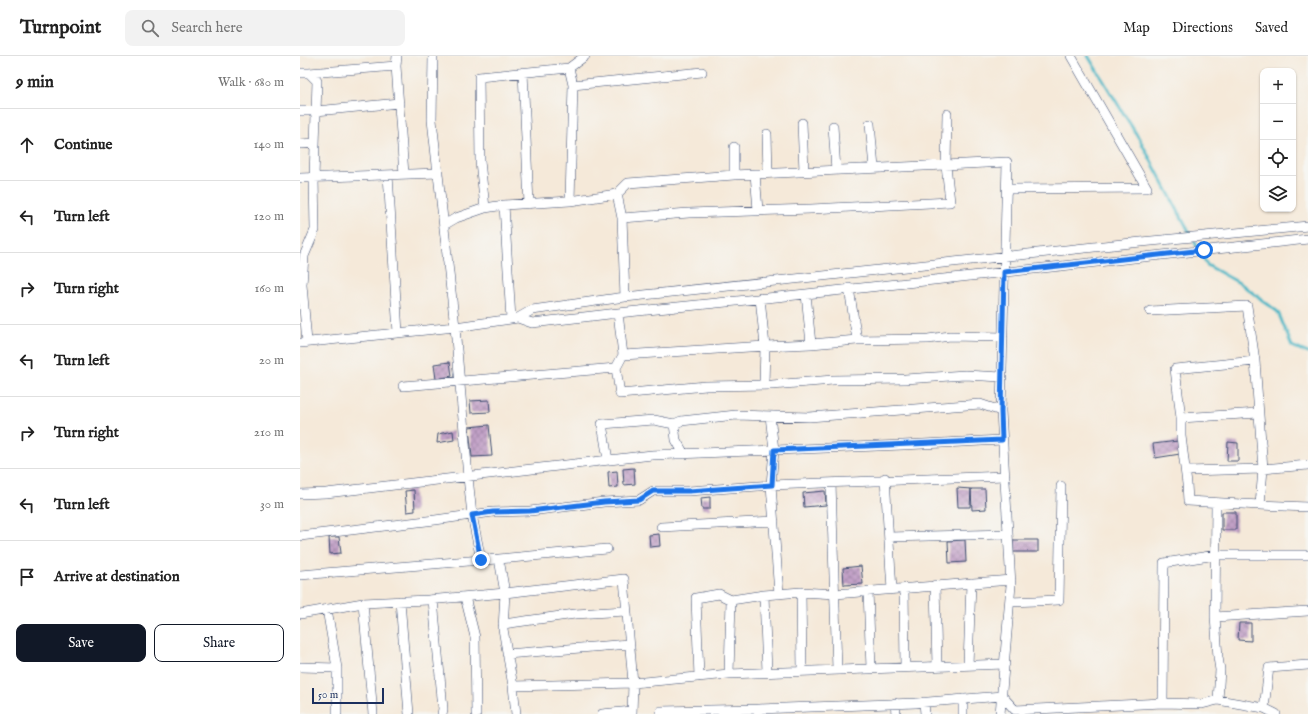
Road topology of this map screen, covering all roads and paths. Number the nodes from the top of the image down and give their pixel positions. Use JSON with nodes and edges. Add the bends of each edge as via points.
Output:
{"nodes":[{"id":1,"x":397,"y":56,"type":"edge"},
{"id":2,"x":433,"y":56,"type":"edge"},
{"id":3,"x":584,"y":56,"type":"edge"},
{"id":4,"x":1071,"y":56,"type":"edge"},
{"id":5,"x":396,"y":66,"type":"junction"},
{"id":6,"x":569,"y":68,"type":"junction"},
{"id":7,"x":523,"y":72,"type":"junction"},
{"id":8,"x":702,"y":72,"type":"dead end"},
{"id":9,"x":304,"y":73,"type":"edge"},
{"id":10,"x":573,"y":85,"type":"junction"},
{"id":11,"x":399,"y":103,"type":"junction"},
{"id":12,"x":300,"y":111,"type":"edge"},
{"id":13,"x":316,"y":111,"type":"junction"},
{"id":14,"x":947,"y":114,"type":"dead end"},
{"id":15,"x":802,"y":122,"type":"dead end"},
{"id":16,"x":870,"y":124,"type":"dead end"},
{"id":17,"x":833,"y":126,"type":"dead end"},
{"id":18,"x":767,"y":134,"type":"dead end"},
{"id":19,"x":315,"y":143,"type":"junction"},
{"id":20,"x":300,"y":144,"type":"edge"},
{"id":21,"x":734,"y":147,"type":"dead end"},
{"id":22,"x":946,"y":165,"type":"junction"},
{"id":23,"x":874,"y":168,"type":"junction"},
{"id":24,"x":836,"y":170,"type":"junction"},
{"id":25,"x":804,"y":171,"type":"junction"},
{"id":26,"x":438,"y":173,"type":"junction"},
{"id":27,"x":768,"y":173,"type":"junction"},
{"id":28,"x":404,"y":174,"type":"junction"},
{"id":29,"x":755,"y":174,"type":"junction"},
{"id":30,"x":388,"y":175,"type":"junction"},
{"id":31,"x":734,"y":175,"type":"junction"},
{"id":32,"x":300,"y":178,"type":"edge"},
{"id":33,"x":314,"y":178,"type":"junction"},
{"id":34,"x":1006,"y":189,"type":"junction"},
{"id":35,"x":617,"y":194,"type":"junction"},
{"id":36,"x":570,"y":201,"type":"junction"},
{"id":37,"x":529,"y":204,"type":"junction"},
{"id":38,"x":504,"y":205,"type":"junction"},
{"id":39,"x":485,"y":208,"type":"junction"},
{"id":40,"x":758,"y":210,"type":"junction"},
{"id":41,"x":622,"y":218,"type":"junction"},
{"id":42,"x":444,"y":225,"type":"junction"},
{"id":43,"x":1308,"y":226,"type":"edge"},
{"id":44,"x":1308,"y":239,"type":"edge"},
{"id":45,"x":1005,"y":256,"type":"junction"},
{"id":46,"x":1004,"y":272,"type":"junction"},
{"id":47,"x":301,"y":285,"type":"edge"},
{"id":48,"x":849,"y":288,"type":"junction"},
{"id":49,"x":806,"y":294,"type":"junction"},
{"id":50,"x":625,"y":298,"type":"junction"},
{"id":51,"x":760,"y":298,"type":"junction"},
{"id":52,"x":1150,"y":311,"type":"dead end"},
{"id":53,"x":618,"y":313,"type":"junction"},
{"id":54,"x":514,"y":319,"type":"junction"},
{"id":55,"x":455,"y":327,"type":"junction"},
{"id":56,"x":398,"y":333,"type":"junction"},
{"id":57,"x":1003,"y":337,"type":"junction"},
{"id":58,"x":857,"y":340,"type":"junction"},
{"id":59,"x":304,"y":343,"type":"edge"},
{"id":60,"x":811,"y":344,"type":"junction"},
{"id":61,"x":765,"y":346,"type":"junction"},
{"id":62,"x":623,"y":355,"type":"junction"},
{"id":63,"x":1255,"y":361,"type":"junction"},
{"id":64,"x":616,"y":368,"type":"junction"},
{"id":65,"x":1002,"y":377,"type":"junction"},
{"id":66,"x":460,"y":382,"type":"junction"},
{"id":67,"x":403,"y":386,"type":"dead end"},
{"id":68,"x":764,"y":386,"type":"junction"},
{"id":69,"x":1001,"y":411,"type":"junction"},
{"id":70,"x":1258,"y":413,"type":"junction"},
{"id":71,"x":770,"y":416,"type":"junction"},
{"id":72,"x":1181,"y":418,"type":"junction"},
{"id":73,"x":674,"y":424,"type":"junction"},
{"id":74,"x":1002,"y":440,"type":"junction"},
{"id":75,"x":774,"y":450,"type":"junction"},
{"id":76,"x":684,"y":454,"type":"junction"},
{"id":77,"x":608,"y":460,"type":"junction"},
{"id":78,"x":1308,"y":465,"type":"edge"},
{"id":79,"x":1263,"y":469,"type":"junction"},
{"id":80,"x":1186,"y":472,"type":"junction"},
{"id":81,"x":1004,"y":476,"type":"junction"},
{"id":82,"x":468,"y":477,"type":"junction"},
{"id":83,"x":885,"y":480,"type":"junction"},
{"id":84,"x":831,"y":483,"type":"junction"},
{"id":85,"x":772,"y":485,"type":"junction"},
{"id":86,"x":1061,"y":486,"type":"dead end"},
{"id":87,"x":300,"y":494,"type":"edge"},
{"id":88,"x":1216,"y":503,"type":"junction"},
{"id":89,"x":1260,"y":504,"type":"junction"},
{"id":90,"x":1308,"y":507,"type":"edge"},
{"id":91,"x":472,"y":515,"type":"junction"},
{"id":92,"x":774,"y":522,"type":"junction"},
{"id":93,"x":661,"y":527,"type":"dead end"},
{"id":94,"x":1008,"y":534,"type":"junction"},
{"id":95,"x":300,"y":536,"type":"edge"},
{"id":96,"x":889,"y":537,"type":"junction"},
{"id":97,"x":607,"y":549,"type":"dead end"},
{"id":98,"x":1216,"y":555,"type":"junction"},
{"id":99,"x":1308,"y":555,"type":"edge"},
{"id":100,"x":481,"y":560,"type":"junction"},
{"id":101,"x":499,"y":560,"type":"junction"},
{"id":102,"x":300,"y":575,"type":"edge"},
{"id":103,"x":1011,"y":580,"type":"junction"},
{"id":104,"x":971,"y":583,"type":"junction"},
{"id":105,"x":935,"y":585,"type":"junction"},
{"id":106,"x":904,"y":589,"type":"junction"},
{"id":107,"x":892,"y":590,"type":"junction"},
{"id":108,"x":868,"y":591,"type":"junction"},
{"id":109,"x":801,"y":592,"type":"junction"},
{"id":110,"x":505,"y":593,"type":"junction"},
{"id":111,"x":778,"y":594,"type":"junction"},
{"id":112,"x":835,"y":594,"type":"junction"},
{"id":113,"x":764,"y":595,"type":"junction"},
{"id":114,"x":465,"y":597,"type":"junction"},
{"id":115,"x":433,"y":600,"type":"junction"},
{"id":116,"x":731,"y":600,"type":"junction"},
{"id":117,"x":400,"y":601,"type":"junction"},
{"id":118,"x":1010,"y":602,"type":"junction"},
{"id":119,"x":363,"y":603,"type":"junction"},
{"id":120,"x":327,"y":609,"type":"junction"},
{"id":121,"x":626,"y":611,"type":"junction"},
{"id":122,"x":1308,"y":611,"type":"edge"},
{"id":123,"x":300,"y":614,"type":"edge"},
{"id":124,"x":1216,"y":618,"type":"junction"},
{"id":125,"x":503,"y":624,"type":"junction"},
{"id":126,"x":629,"y":644,"type":"junction"},
{"id":127,"x":507,"y":654,"type":"junction"},
{"id":128,"x":1004,"y":664,"type":"junction"},
{"id":129,"x":968,"y":665,"type":"junction"},
{"id":130,"x":1308,"y":665,"type":"edge"},
{"id":131,"x":937,"y":666,"type":"junction"},
{"id":132,"x":300,"y":667,"type":"edge"},
{"id":133,"x":905,"y":667,"type":"junction"},
{"id":134,"x":337,"y":668,"type":"junction"},
{"id":135,"x":871,"y":668,"type":"junction"},
{"id":136,"x":837,"y":669,"type":"junction"},
{"id":137,"x":802,"y":671,"type":"junction"},
{"id":138,"x":767,"y":672,"type":"junction"},
{"id":139,"x":729,"y":674,"type":"junction"},
{"id":140,"x":699,"y":677,"type":"junction"},
{"id":141,"x":633,"y":683,"type":"junction"},
{"id":142,"x":512,"y":686,"type":"junction"},
{"id":143,"x":1002,"y":696,"type":"junction"},
{"id":144,"x":963,"y":699,"type":"junction"},
{"id":145,"x":1218,"y":700,"type":"junction"},
{"id":146,"x":924,"y":702,"type":"junction"},
{"id":147,"x":895,"y":703,"type":"junction"},
{"id":148,"x":1163,"y":703,"type":"junction"},
{"id":149,"x":1264,"y":708,"type":"junction"},
{"id":150,"x":859,"y":709,"type":"edge"},
{"id":151,"x":823,"y":710,"type":"edge"},
{"id":152,"x":759,"y":711,"type":"edge"},
{"id":153,"x":794,"y":711,"type":"edge"},
{"id":154,"x":690,"y":712,"type":"edge"},
{"id":155,"x":725,"y":712,"type":"edge"},
{"id":156,"x":632,"y":713,"type":"edge"},
{"id":157,"x":337,"y":714,"type":"edge"},
{"id":158,"x":372,"y":714,"type":"edge"},
{"id":159,"x":409,"y":714,"type":"edge"},
{"id":160,"x":442,"y":714,"type":"edge"},
{"id":161,"x":476,"y":714,"type":"edge"},
{"id":162,"x":516,"y":714,"type":"edge"},
{"id":163,"x":602,"y":714,"type":"edge"},
{"id":164,"x":661,"y":714,"type":"edge"},
{"id":165,"x":896,"y":714,"type":"edge"},
{"id":166,"x":925,"y":714,"type":"edge"},
{"id":167,"x":963,"y":714,"type":"edge"},
{"id":168,"x":1000,"y":714,"type":"edge"},
{"id":169,"x":1276,"y":714,"type":"edge"}],
"edges":[{"from":1,"to":5,"type":"street"},
{"from":2,"to":26,"type":"street","via":[[432,120]]},
{"from":3,"to":6,"type":"street"},
{"from":4,"to":34,"type":"street","via":[[1146,188]]},
{"from":5,"to":9,"type":"street"},
{"from":5,"to":11,"type":"street"},
{"from":6,"to":7,"type":"street"},
{"from":6,"to":10,"type":"street"},
{"from":7,"to":37,"type":"street"},
{"from":7,"to":39,"type":"street","via":[[478,77],[480,161]]},
{"from":8,"to":10,"type":"street"},
{"from":9,"to":13,"type":"street","via":[[317,81]]},
{"from":10,"to":36,"type":"street"},
{"from":11,"to":13,"type":"street"},
{"from":11,"to":28,"type":"street"},
{"from":12,"to":13,"type":"street"},
{"from":13,"to":19,"type":"street"},
{"from":14,"to":22,"type":"street"},
{"from":15,"to":25,"type":"street"},
{"from":16,"to":23,"type":"street"},
{"from":17,"to":24,"type":"street"},
{"from":18,"to":27,"type":"street"},
{"from":19,"to":20,"type":"street"},
{"from":19,"to":33,"type":"street"},
{"from":21,"to":31,"type":"street"},
{"from":22,"to":23,"type":"street"},
{"from":22,"to":34,"type":"street","via":[[1007,162]]},
{"from":22,"to":40,"type":"street","via":[[950,202]]},
{"from":23,"to":24,"type":"street"},
{"from":24,"to":25,"type":"street"},
{"from":25,"to":27,"type":"street"},
{"from":26,"to":28,"type":"street"},
{"from":26,"to":42,"type":"street"},
{"from":27,"to":29,"type":"street"},
{"from":28,"to":30,"type":"street"},
{"from":29,"to":31,"type":"street"},
{"from":29,"to":40,"type":"street"},
{"from":30,"to":33,"type":"street"},
{"from":30,"to":56,"type":"street"},
{"from":31,"to":35,"type":"street","via":[[628,182]]},
{"from":32,"to":33,"type":"street"},
{"from":33,"to":47,"type":"street","via":[[315,230],[304,256]]},
{"from":34,"to":45,"type":"street"},
{"from":35,"to":36,"type":"street"},
{"from":35,"to":41,"type":"street"},
{"from":36,"to":37,"type":"street"},
{"from":37,"to":38,"type":"street"},
{"from":38,"to":39,"type":"street"},
{"from":38,"to":54,"type":"street"},
{"from":39,"to":42,"type":"street"},
{"from":40,"to":41,"type":"street"},
{"from":41,"to":50,"type":"street"},
{"from":42,"to":55,"type":"street"},
{"from":43,"to":45,"type":"street"},
{"from":44,"to":46,"type":"street"},
{"from":45,"to":46,"type":"street"},
{"from":45,"to":50,"type":"street"},
{"from":46,"to":48,"type":"street"},
{"from":46,"to":57,"type":"street"},
{"from":47,"to":59,"type":"street"},
{"from":48,"to":49,"type":"street"},
{"from":48,"to":58,"type":"street"},
{"from":49,"to":51,"type":"street"},
{"from":49,"to":60,"type":"street"},
{"from":50,"to":54,"type":"street","via":[[532,310]]},
{"from":51,"to":53,"type":"street"},
{"from":51,"to":61,"type":"street"},
{"from":52,"to":63,"type":"street","via":[[1247,306]]},
{"from":53,"to":54,"type":"street","via":[[532,323]]},
{"from":53,"to":62,"type":"street"},
{"from":54,"to":55,"type":"street"},
{"from":55,"to":56,"type":"street"},
{"from":55,"to":66,"type":"street"},
{"from":56,"to":59,"type":"street"},
{"from":57,"to":58,"type":"street","via":[[950,336],[928,339]]},
{"from":57,"to":65,"type":"street"},
{"from":58,"to":60,"type":"street"},
{"from":60,"to":61,"type":"street"},
{"from":61,"to":62,"type":"street"},
{"from":61,"to":68,"type":"street"},
{"from":62,"to":64,"type":"street"},
{"from":63,"to":70,"type":"street"},
{"from":63,"to":72,"type":"street","via":[[1175,368]]},
{"from":64,"to":66,"type":"street"},
{"from":64,"to":68,"type":"street","via":[[620,394],[706,386]]},
{"from":65,"to":68,"type":"street","via":[[965,375],[833,380]]},
{"from":65,"to":69,"type":"street"},
{"from":66,"to":67,"type":"street"},
{"from":66,"to":82,"type":"street"},
{"from":69,"to":71,"type":"street","via":[[980,404],[809,417]]},
{"from":69,"to":74,"type":"street"},
{"from":70,"to":72,"type":"street"},
{"from":70,"to":79,"type":"street"},
{"from":71,"to":73,"type":"street","via":[[736,415]]},
{"from":71,"to":75,"type":"street"},
{"from":72,"to":80,"type":"street"},
{"from":73,"to":76,"type":"street","via":[[676,440]]},
{"from":73,"to":77,"type":"street","via":[[654,420],[602,424]]},
{"from":74,"to":75,"type":"street"},
{"from":74,"to":81,"type":"street"},
{"from":75,"to":76,"type":"street"},
{"from":75,"to":85,"type":"street"},
{"from":76,"to":77,"type":"street"},
{"from":77,"to":82,"type":"street"},
{"from":78,"to":79,"type":"street"},
{"from":79,"to":80,"type":"street"},
{"from":79,"to":89,"type":"street"},
{"from":80,"to":88,"type":"street","via":[[1188,501]]},
{"from":81,"to":83,"type":"street"},
{"from":81,"to":94,"type":"street"},
{"from":82,"to":87,"type":"street"},
{"from":82,"to":91,"type":"street"},
{"from":83,"to":84,"type":"street"},
{"from":83,"to":96,"type":"street"},
{"from":84,"to":85,"type":"street"},
{"from":84,"to":112,"type":"street"},
{"from":85,"to":91,"type":"street","via":[[653,491],[639,500]]},
{"from":85,"to":92,"type":"street"},
{"from":86,"to":118,"type":"street","via":[[1059,600]]},
{"from":88,"to":89,"type":"street"},
{"from":88,"to":98,"type":"street"},
{"from":89,"to":90,"type":"street"},
{"from":91,"to":95,"type":"street"},
{"from":91,"to":100,"type":"street"},
{"from":92,"to":93,"type":"street"},
{"from":92,"to":111,"type":"street"},
{"from":94,"to":96,"type":"street"},
{"from":94,"to":103,"type":"street"},
{"from":96,"to":107,"type":"street"},
{"from":97,"to":101,"type":"street"},
{"from":98,"to":99,"type":"street"},
{"from":98,"to":124,"type":"street"},
{"from":98,"to":148,"type":"street","via":[[1164,563]]},
{"from":100,"to":101,"type":"street"},
{"from":100,"to":102,"type":"street"},
{"from":101,"to":110,"type":"street"},
{"from":103,"to":104,"type":"street"},
{"from":103,"to":118,"type":"street"},
{"from":104,"to":105,"type":"street"},
{"from":104,"to":129,"type":"street"},
{"from":105,"to":106,"type":"street"},
{"from":105,"to":131,"type":"street"},
{"from":106,"to":107,"type":"street"},
{"from":106,"to":133,"type":"street"},
{"from":107,"to":108,"type":"street"},
{"from":108,"to":112,"type":"street"},
{"from":108,"to":135,"type":"street"},
{"from":109,"to":111,"type":"street"},
{"from":109,"to":112,"type":"street"},
{"from":109,"to":137,"type":"street"},
{"from":110,"to":114,"type":"street"},
{"from":110,"to":121,"type":"street","via":[[624,579]]},
{"from":110,"to":125,"type":"street"},
{"from":111,"to":113,"type":"street"},
{"from":112,"to":136,"type":"street"},
{"from":113,"to":116,"type":"street"},
{"from":113,"to":138,"type":"street"},
{"from":114,"to":115,"type":"street"},
{"from":114,"to":161,"type":"street","via":[[475,637]]},
{"from":115,"to":117,"type":"street"},
{"from":115,"to":160,"type":"street"},
{"from":116,"to":139,"type":"street"},
{"from":116,"to":140,"type":"street","via":[[719,594],[696,598]]},
{"from":117,"to":119,"type":"street"},
{"from":117,"to":159,"type":"street"},
{"from":118,"to":128,"type":"street"},
{"from":119,"to":120,"type":"street"},
{"from":119,"to":158,"type":"street"},
{"from":120,"to":123,"type":"street"},
{"from":120,"to":134,"type":"street"},
{"from":121,"to":125,"type":"street","via":[[575,614]]},
{"from":121,"to":126,"type":"street"},
{"from":122,"to":124,"type":"street"},
{"from":124,"to":145,"type":"street","via":[[1220,670]]},
{"from":125,"to":127,"type":"street"},
{"from":126,"to":127,"type":"street"},
{"from":126,"to":141,"type":"street"},
{"from":127,"to":142,"type":"street"},
{"from":128,"to":129,"type":"street"},
{"from":128,"to":143,"type":"street"},
{"from":129,"to":131,"type":"street"},
{"from":130,"to":149,"type":"street","via":[[1269,668]]},
{"from":131,"to":133,"type":"street"},
{"from":132,"to":134,"type":"street"},
{"from":133,"to":135,"type":"street"},
{"from":134,"to":157,"type":"street"},
{"from":135,"to":136,"type":"street"},
{"from":136,"to":137,"type":"street"},
{"from":137,"to":138,"type":"street"},
{"from":138,"to":139,"type":"street"},
{"from":139,"to":140,"type":"street"},
{"from":140,"to":141,"type":"street"},
{"from":141,"to":142,"type":"street"},
{"from":141,"to":156,"type":"street"},
{"from":142,"to":162,"type":"street"},
{"from":143,"to":144,"type":"street"},
{"from":143,"to":148,"type":"street","via":[[1015,710]]},
{"from":143,"to":168,"type":"street"},
{"from":144,"to":146,"type":"street"},
{"from":144,"to":167,"type":"street"},
{"from":145,"to":148,"type":"street","via":[[1202,704]]},
{"from":145,"to":149,"type":"street"},
{"from":146,"to":147,"type":"street"},
{"from":146,"to":166,"type":"street"},
{"from":147,"to":150,"type":"street"},
{"from":147,"to":165,"type":"street"},
{"from":149,"to":169,"type":"street"},
{"from":150,"to":151,"type":"street"},
{"from":151,"to":153,"type":"street"},
{"from":152,"to":153,"type":"street"},
{"from":152,"to":155,"type":"street"},
{"from":154,"to":155,"type":"street"},
{"from":154,"to":164,"type":"street","via":[[661,711]]},
{"from":156,"to":163,"type":"street"}]}
